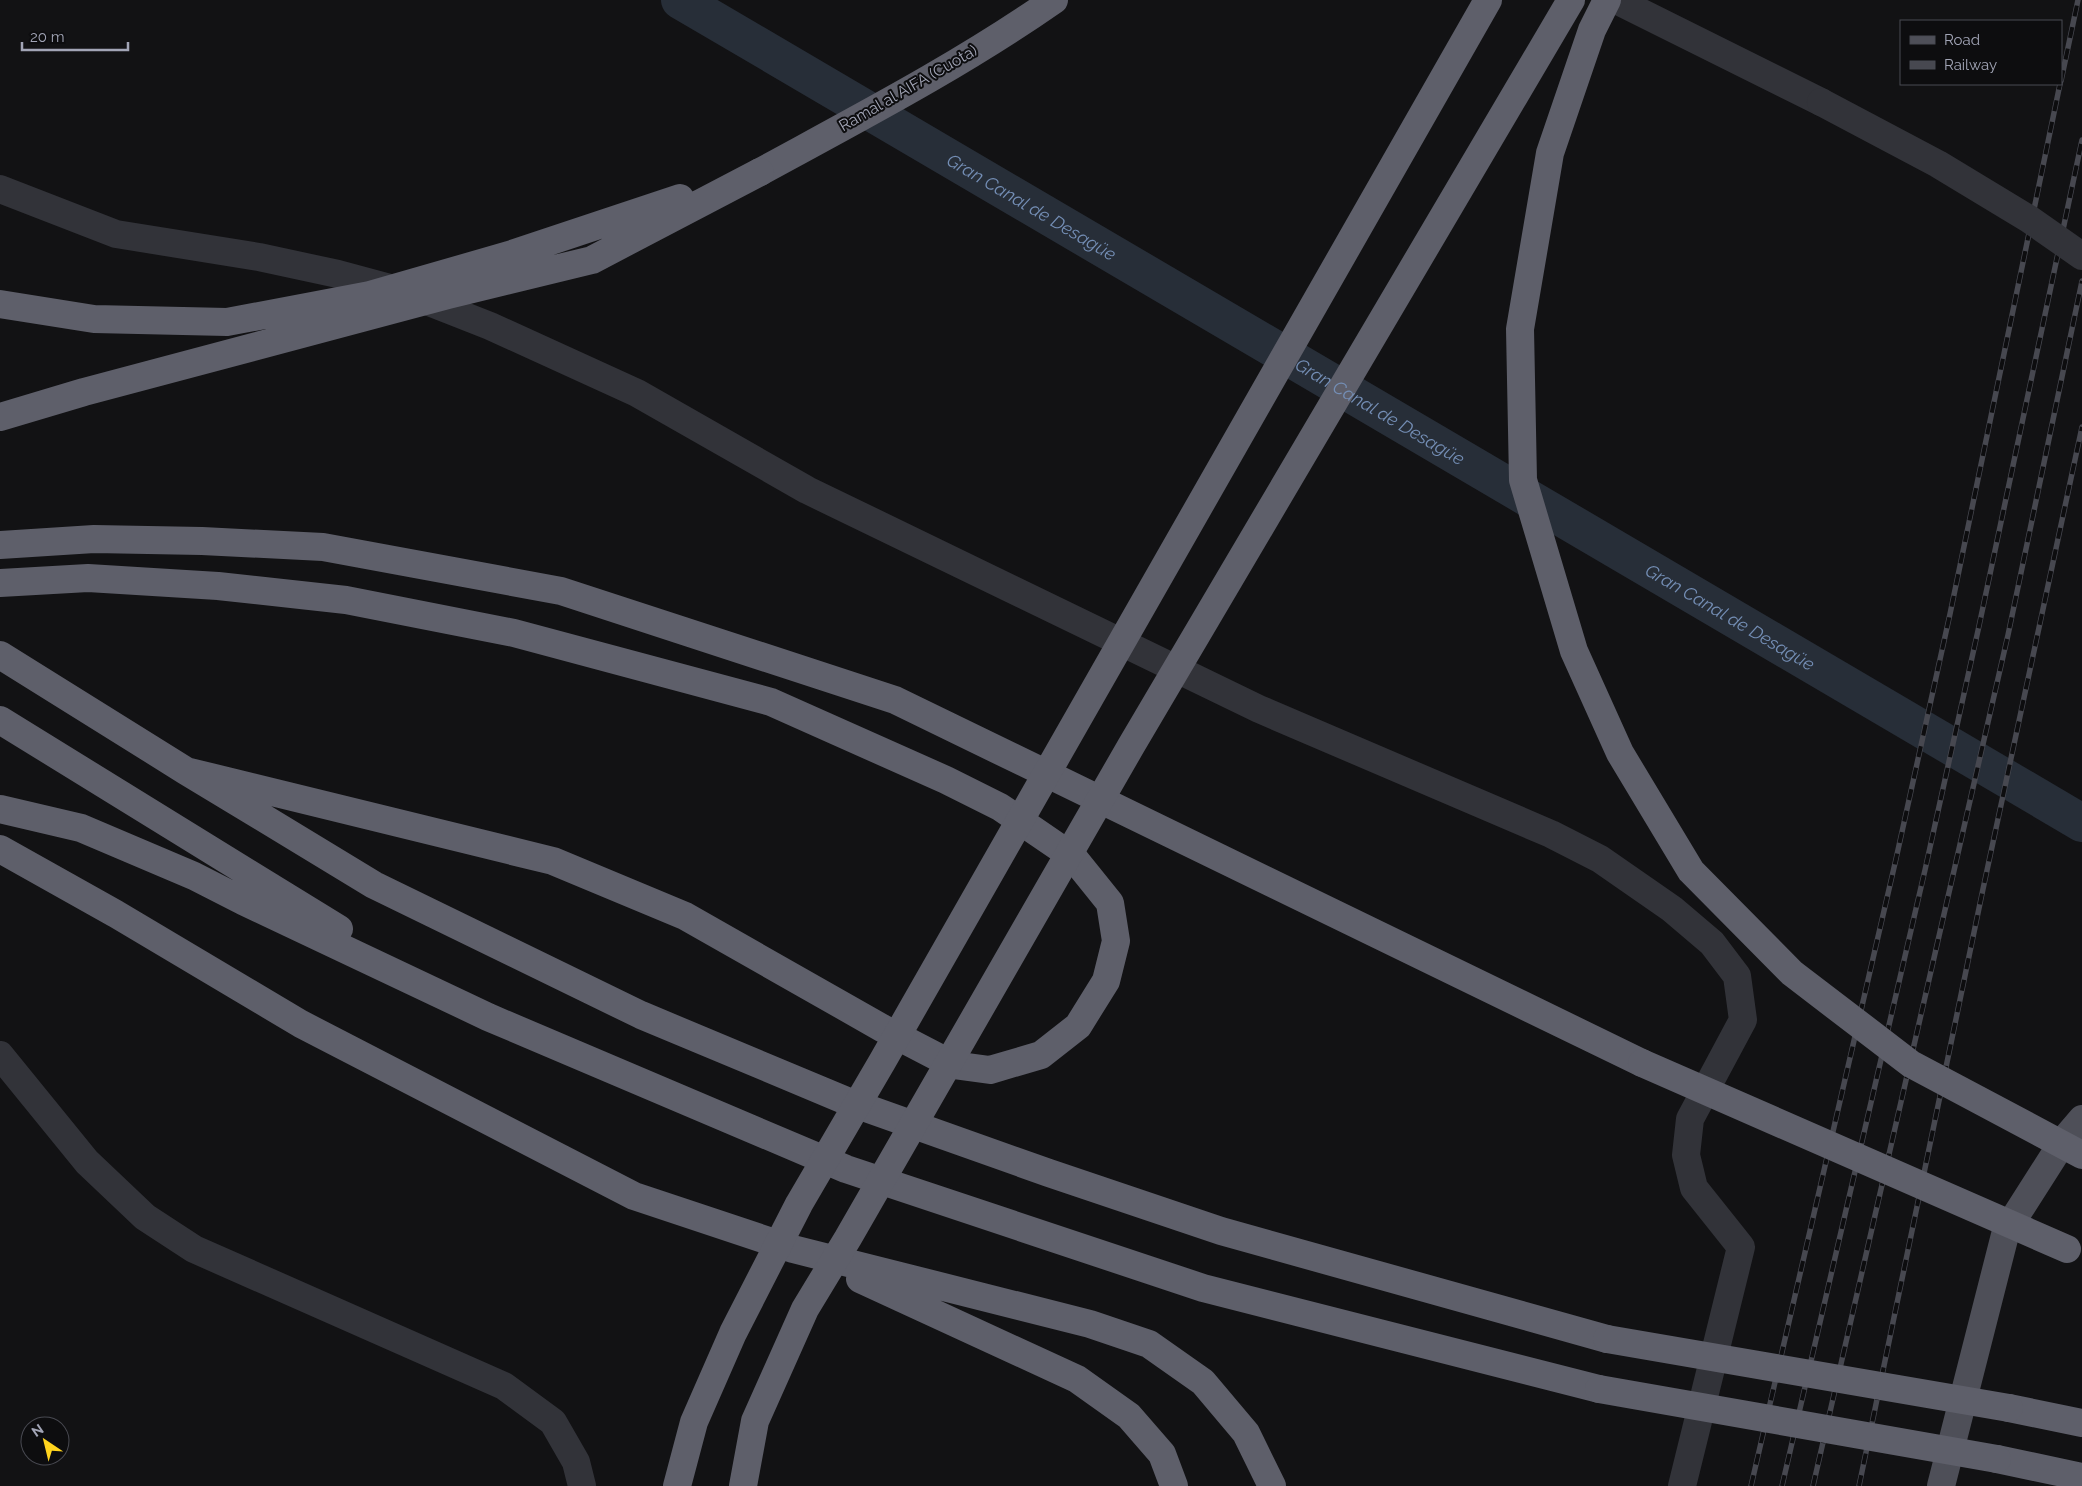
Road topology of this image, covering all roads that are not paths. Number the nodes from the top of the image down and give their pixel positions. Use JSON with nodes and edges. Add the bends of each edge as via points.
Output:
{"nodes":[{"id":1,"x":1054,"y":0,"type":"edge"},
{"id":2,"x":1488,"y":0,"type":"edge"},
{"id":3,"x":1571,"y":0,"type":"edge"},
{"id":4,"x":1607,"y":0,"type":"edge"},
{"id":5,"x":1616,"y":0,"type":"edge"},
{"id":6,"x":760,"y":172,"type":"junction"},
{"id":7,"x":0,"y":189,"type":"edge"},
{"id":8,"x":2082,"y":256,"type":"edge"},
{"id":9,"x":0,"y":304,"type":"edge"},
{"id":10,"x":0,"y":417,"type":"edge"},
{"id":11,"x":0,"y":545,"type":"edge"},
{"id":12,"x":0,"y":583,"type":"edge"},
{"id":13,"x":0,"y":655,"type":"edge"},
{"id":14,"x":0,"y":720,"type":"edge"},
{"id":15,"x":186,"y":771,"type":"junction"},
{"id":16,"x":0,"y":809,"type":"edge"},
{"id":17,"x":0,"y":849,"type":"edge"},
{"id":18,"x":488,"y":1016,"type":"junction"},
{"id":19,"x":0,"y":1055,"type":"edge"},
{"id":20,"x":2082,"y":1119,"type":"edge"},
{"id":21,"x":2082,"y":1155,"type":"edge"},
{"id":22,"x":793,"y":1249,"type":"junction"},
{"id":23,"x":2075,"y":1253,"type":"edge"},
{"id":24,"x":2082,"y":1423,"type":"edge"},
{"id":25,"x":2082,"y":1477,"type":"edge"},
{"id":26,"x":582,"y":1486,"type":"edge"},
{"id":27,"x":678,"y":1486,"type":"edge"},
{"id":28,"x":743,"y":1486,"type":"edge"},
{"id":29,"x":1174,"y":1486,"type":"edge"},
{"id":30,"x":1272,"y":1486,"type":"edge"},
{"id":31,"x":1682,"y":1486,"type":"edge"},
{"id":32,"x":1941,"y":1486,"type":"edge"}],
"edges":[{"from":1,"to":6,"type":"highway","name":"Ramal al AIFA (Cuota)","via":[[900,95]]},
{"from":2,"to":27,"type":"highway","bridge":true,"via":[[799,1204],[733,1333],[694,1422]]},
{"from":3,"to":28,"type":"highway","bridge":true,"via":[[1130,746],[805,1309],[755,1421]]},
{"from":4,"to":21,"type":"highway","bridge":true,"via":[[1592,30],[1550,152],[1520,329],[1523,480],[1574,651],[1620,753],[1691,871],[1792,973],[1911,1064]]},
{"from":5,"to":8,"type":"street","bridge":true,"via":[[1938,164],[2030,219]]},
{"from":6,"to":9,"type":"highway","bridge":true,"via":[[509,255],[370,295],[227,322],[94,319]]},
{"from":6,"to":10,"type":"highway","bridge":true,"via":[[592,260],[438,298]]},
{"from":7,"to":31,"type":"street","via":[[116,234],[260,257],[338,274],[401,291],[490,326],[637,393],[807,490],[1241,700],[1559,838],[1600,859],[1672,910],[1712,943],[1737,976],[1743,1020],[1690,1119],[1686,1155],[1694,1188],[1741,1247]]},
{"from":11,"to":23,"type":"highway","bridge":true,"via":[[94,539],[322,547],[561,591],[895,700],[1642,1063]]},
{"from":12,"to":15,"type":"highway","via":[[88,578],[218,586],[346,600],[514,633],[771,702],[1000,807],[1073,857],[1110,903],[1116,941],[1106,981],[1078,1026],[1041,1055],[990,1070],[953,1065],[685,916],[553,861]]},
{"from":13,"to":15,"type":"highway"},
{"from":14,"to":18,"type":"highway","via":[[332,925]]},
{"from":15,"to":24,"type":"highway","bridge":true,"via":[[374,885],[641,1014],[849,1102],[1049,1173],[1221,1231],[1607,1339]]},
{"from":16,"to":18,"type":"highway","via":[[81,828],[194,876]]},
{"from":17,"to":22,"type":"highway","via":[[301,1024],[634,1196]]},
{"from":18,"to":25,"type":"highway","bridge":true,"via":[[846,1169],[1203,1288],[1599,1389]]},
{"from":19,"to":26,"type":"street","via":[[87,1162],[145,1217],[194,1249],[504,1386],[553,1422],[576,1462]]},
{"from":20,"to":32,"type":"main road","via":[[2064,1140],[2006,1231]]},
{"from":22,"to":29,"type":"highway","via":[[1077,1379],[1129,1416],[1162,1454]]},
{"from":22,"to":30,"type":"highway","via":[[1090,1324],[1149,1344],[1209,1389],[1246,1433]]}]}
